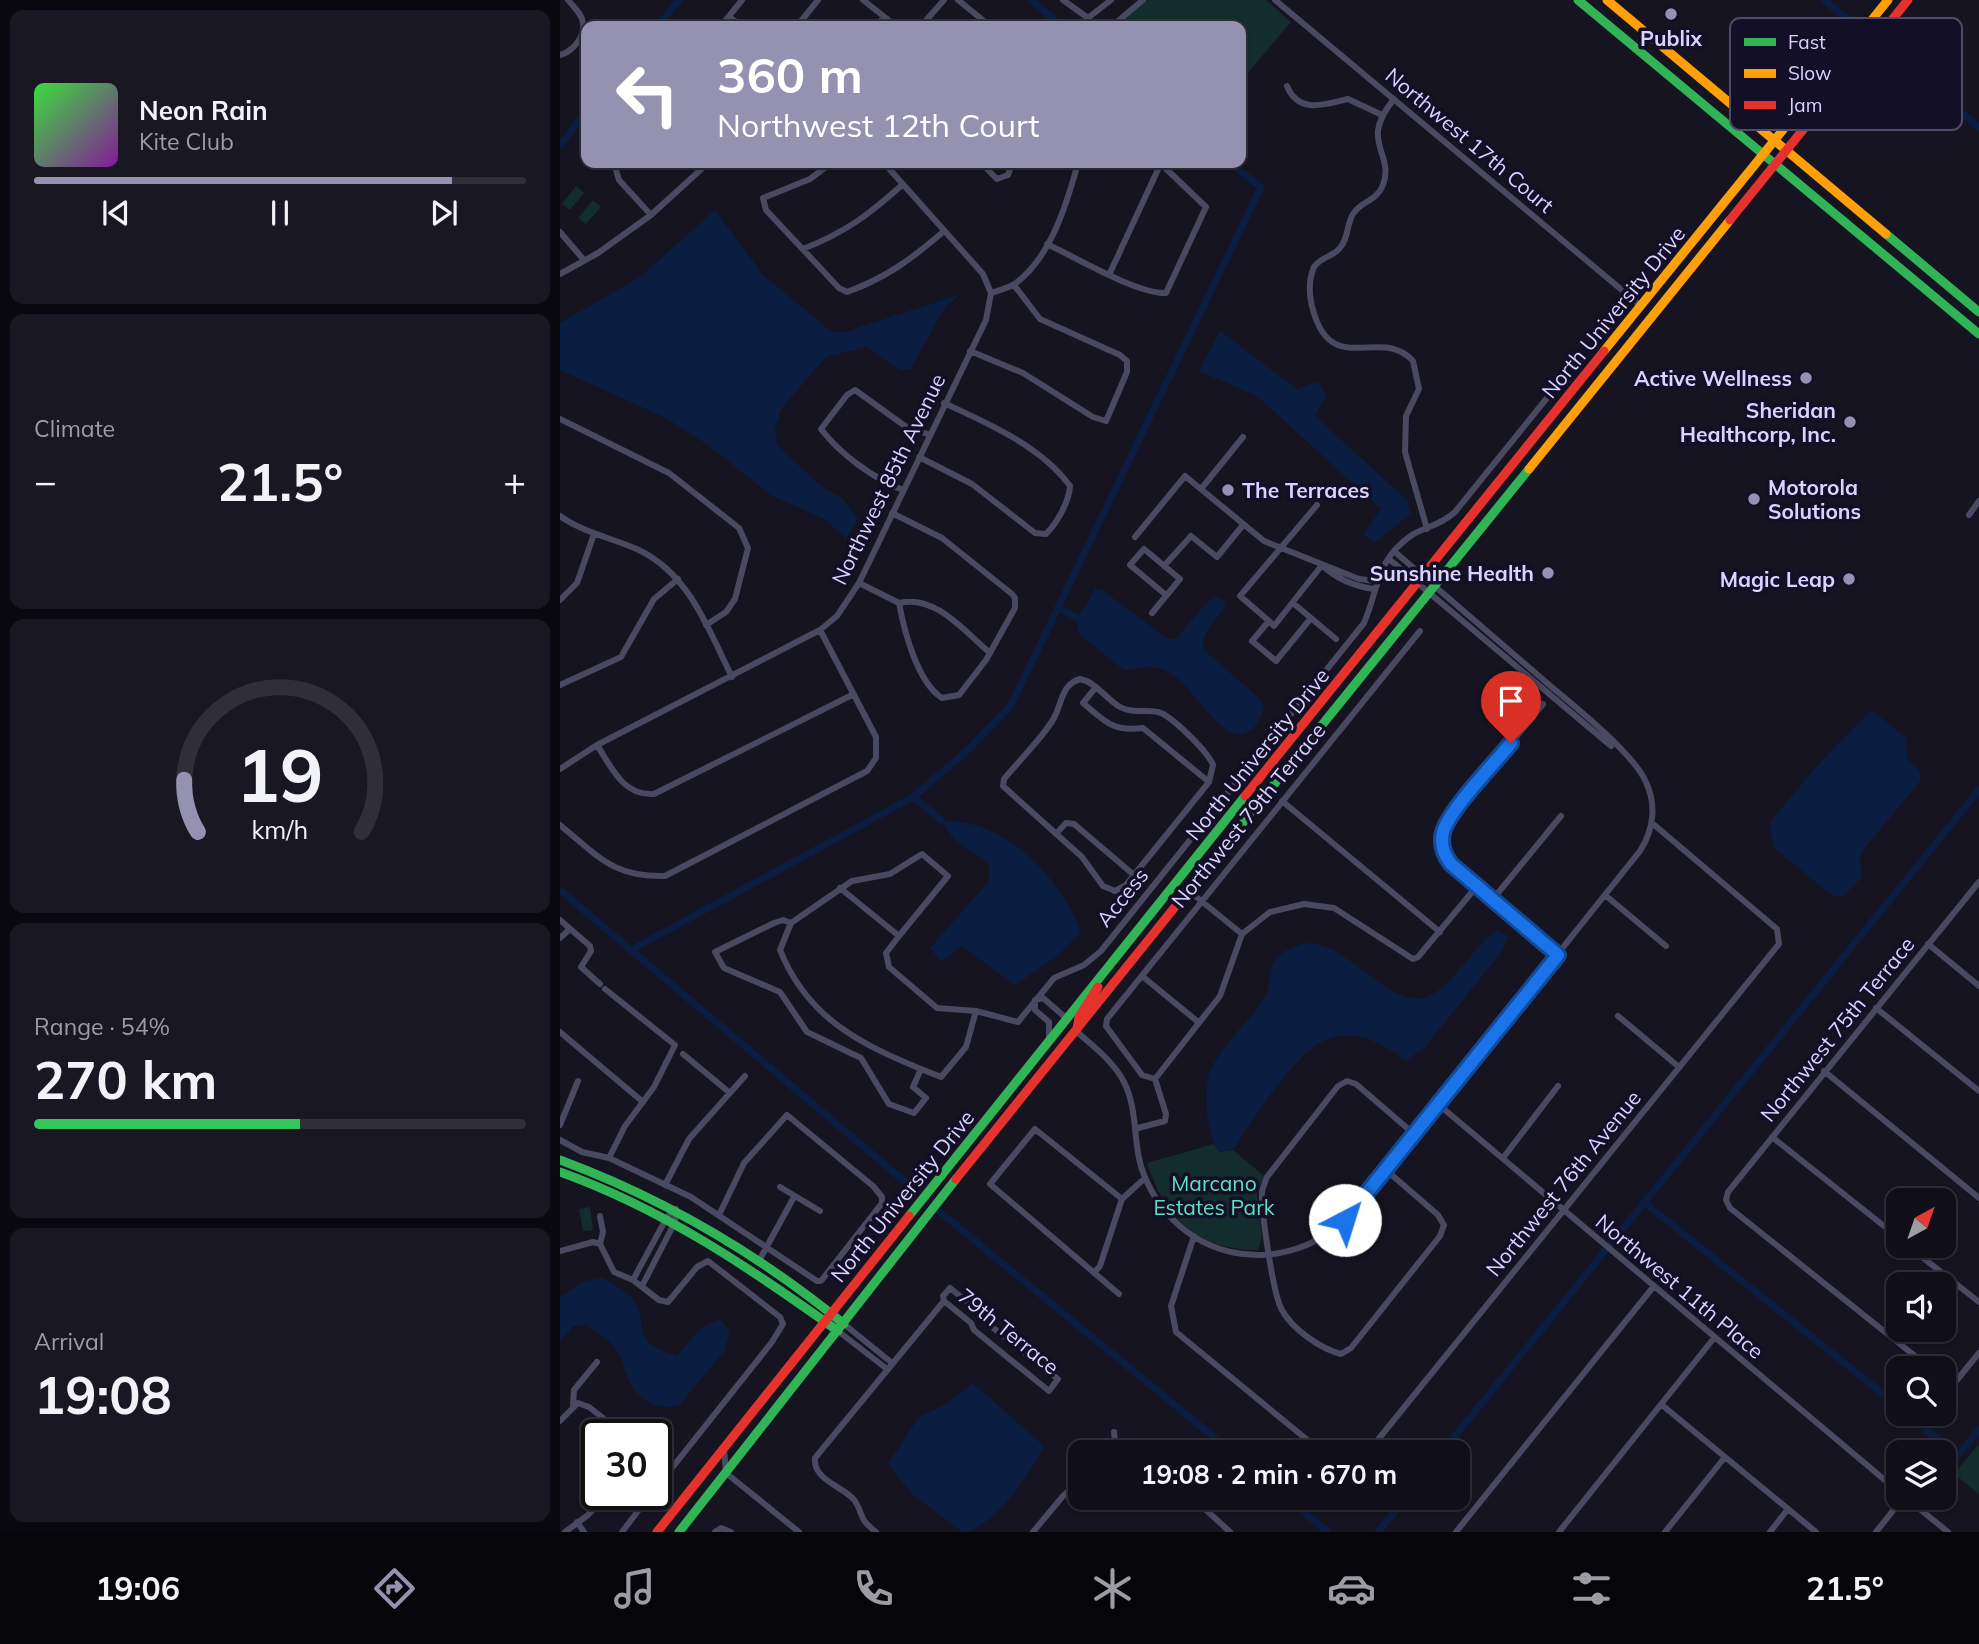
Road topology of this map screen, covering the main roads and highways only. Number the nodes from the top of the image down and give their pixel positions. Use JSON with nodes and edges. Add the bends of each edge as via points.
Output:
{"nodes":[{"id":1,"x":1578,"y":0,"type":"edge"},
{"id":2,"x":1607,"y":0,"type":"edge"},
{"id":3,"x":1888,"y":0,"type":"edge"},
{"id":4,"x":1909,"y":0,"type":"edge"},
{"id":5,"x":1873,"y":18,"type":"edge"},
{"id":6,"x":1894,"y":18,"type":"edge"},
{"id":7,"x":1730,"y":104,"type":"edge"},
{"id":8,"x":1730,"y":130,"type":"edge"},
{"id":9,"x":1730,"y":130,"type":"edge"},
{"id":10,"x":1760,"y":130,"type":"edge"},
{"id":11,"x":1782,"y":130,"type":"edge"},
{"id":12,"x":1802,"y":130,"type":"edge"},
{"id":13,"x":1773,"y":141,"type":"junction"},
{"id":14,"x":1785,"y":151,"type":"junction"},
{"id":15,"x":1761,"y":156,"type":"junction"},
{"id":16,"x":1774,"y":166,"type":"junction"},
{"id":17,"x":1656,"y":287,"type":"junction"},
{"id":18,"x":1641,"y":306,"type":"junction"},
{"id":19,"x":1979,"y":312,"type":"edge"},
{"id":20,"x":1655,"y":314,"type":"junction"},
{"id":21,"x":1644,"y":327,"type":"junction"},
{"id":22,"x":1979,"y":334,"type":"edge"},
{"id":23,"x":1536,"y":437,"type":"junction"},
{"id":24,"x":1527,"y":474,"type":"junction"},
{"id":25,"x":1172,"y":888,"type":"junction"},
{"id":26,"x":1179,"y":904,"type":"junction"},
{"id":27,"x":1113,"y":959,"type":"junction"},
{"id":28,"x":1066,"y":1018,"type":"junction"},
{"id":29,"x":1077,"y":1032,"type":"junction"},
{"id":30,"x":1011,"y":1112,"type":"junction"},
{"id":31,"x":560,"y":1160,"type":"edge"},
{"id":32,"x":560,"y":1172,"type":"edge"},
{"id":33,"x":831,"y":1313,"type":"junction"},
{"id":34,"x":824,"y":1321,"type":"junction"},
{"id":35,"x":841,"y":1328,"type":"junction"},
{"id":36,"x":657,"y":1532,"type":"edge"},
{"id":37,"x":680,"y":1532,"type":"edge"}],
"edges":[{"from":1,"to":8,"type":"main road"},
{"from":2,"to":7,"type":"main road"},
{"from":3,"to":5,"type":"main road","name":"North University Drive"},
{"from":4,"to":6,"type":"main road","name":"North University Drive"},
{"from":9,"to":15,"type":"main road"},
{"from":10,"to":13,"type":"main road"},
{"from":11,"to":13,"type":"main road","name":"North University Drive"},
{"from":12,"to":14,"type":"main road","name":"North University Drive"},
{"from":13,"to":14,"type":"main road"},
{"from":13,"to":15,"type":"main road","name":"North University Drive"},
{"from":14,"to":16,"type":"main road","name":"North University Drive"},
{"from":14,"to":19,"type":"main road"},
{"from":15,"to":16,"type":"main road"},
{"from":15,"to":17,"type":"main road","name":"North University Drive"},
{"from":16,"to":20,"type":"main road","name":"North University Drive"},
{"from":16,"to":22,"type":"main road"},
{"from":17,"to":18,"type":"main road","name":"North University Drive"},
{"from":17,"to":20,"type":"main road","via":[[1651,305]]},
{"from":18,"to":21,"type":"main road"},
{"from":18,"to":23,"type":"main road","name":"North University Drive"},
{"from":20,"to":21,"type":"main road","name":"North University Drive"},
{"from":21,"to":24,"type":"main road","name":"North University Drive"},
{"from":23,"to":24,"type":"main road"},
{"from":23,"to":25,"type":"main road","name":"North University Drive"},
{"from":24,"to":26,"type":"main road","name":"North University Drive"},
{"from":25,"to":26,"type":"main road"},
{"from":25,"to":27,"type":"main road","name":"North University Drive"},
{"from":26,"to":29,"type":"main road","name":"North University Drive"},
{"from":27,"to":28,"type":"main road","name":"North University Drive"},
{"from":27,"to":29,"type":"main road","via":[[1079,1017]]},
{"from":28,"to":30,"type":"main road","via":[[1060,1041],[1011,1105]]},
{"from":28,"to":33,"type":"main road","name":"North University Drive"},
{"from":29,"to":30,"type":"main road","name":"North University Drive"},
{"from":30,"to":35,"type":"main road","name":"North University Drive"},
{"from":31,"to":33,"type":"main road","via":[[680,1211],[760,1259]]},
{"from":32,"to":34,"type":"main road","via":[[671,1219],[733,1256]]},
{"from":33,"to":34,"type":"main road","name":"North University Drive"},
{"from":33,"to":35,"type":"main road"},
{"from":34,"to":35,"type":"main road"},
{"from":34,"to":36,"type":"main road","name":"North University Drive"},
{"from":35,"to":37,"type":"main road","name":"North University Drive"}]}
